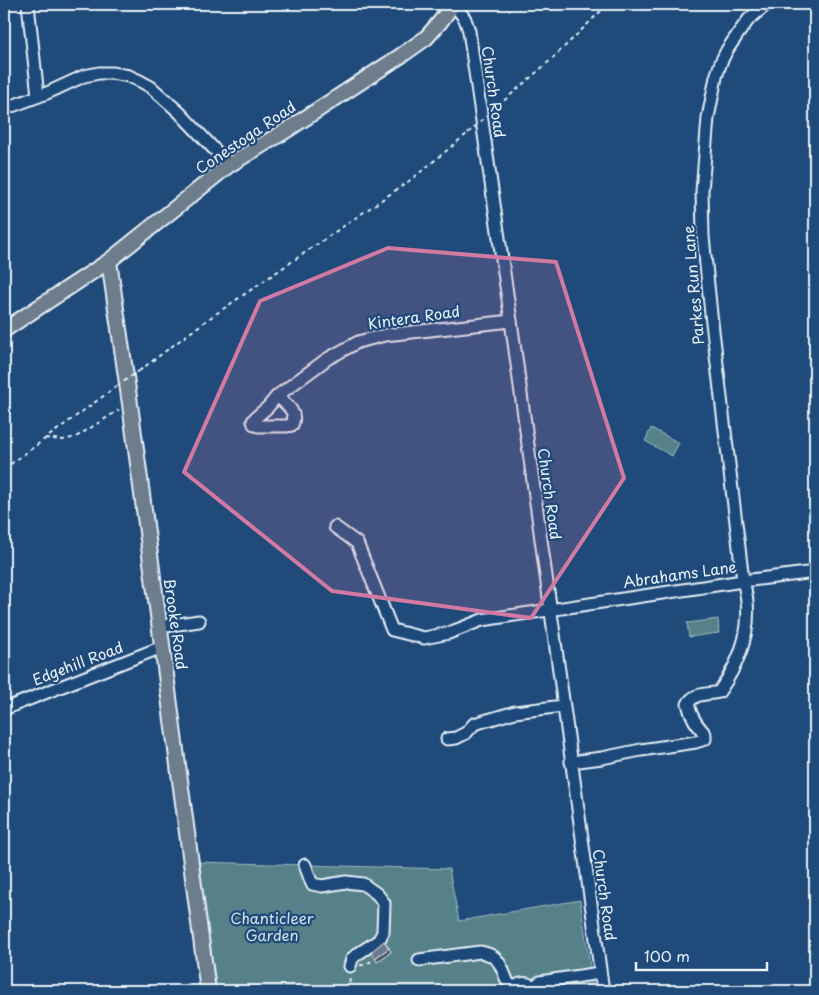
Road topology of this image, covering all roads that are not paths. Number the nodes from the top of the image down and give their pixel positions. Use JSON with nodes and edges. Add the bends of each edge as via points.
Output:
{"nodes":[{"id":1,"x":28,"y":4,"type":"edge"},
{"id":2,"x":454,"y":4,"type":"edge"},
{"id":3,"x":767,"y":4,"type":"edge"},
{"id":4,"x":38,"y":96,"type":"junction"},
{"id":5,"x":4,"y":109,"type":"edge"},
{"id":6,"x":229,"y":165,"type":"junction"},
{"id":7,"x":109,"y":261,"type":"junction"},
{"id":8,"x":511,"y":321,"type":"junction"},
{"id":9,"x":4,"y":330,"type":"edge"},
{"id":10,"x":277,"y":396,"type":"dead end"},
{"id":11,"x":335,"y":527,"type":"dead end"},
{"id":12,"x":815,"y":572,"type":"edge"},
{"id":13,"x":742,"y":581,"type":"junction"},
{"id":14,"x":549,"y":610,"type":"junction"},
{"id":15,"x":199,"y":621,"type":"dead end"},
{"id":16,"x":159,"y":627,"type":"junction"},
{"id":17,"x":162,"y":647,"type":"junction"},
{"id":18,"x":564,"y":706,"type":"junction"},
{"id":19,"x":4,"y":709,"type":"edge"},
{"id":20,"x":447,"y":739,"type":"dead end"},
{"id":21,"x":571,"y":762,"type":"junction"},
{"id":22,"x":305,"y":865,"type":"dead end"},
{"id":23,"x":419,"y":960,"type":"dead end"},
{"id":24,"x":350,"y":966,"type":"dead end"},
{"id":25,"x":600,"y":973,"type":"junction"},
{"id":26,"x":536,"y":989,"type":"edge"},
{"id":27,"x":512,"y":990,"type":"edge"},
{"id":28,"x":208,"y":991,"type":"edge"},
{"id":29,"x":603,"y":991,"type":"edge"}],
"edges":[{"from":1,"to":4,"type":"street"},
{"from":2,"to":6,"type":"main road","name":"Conestoga Road","via":[[426,38]]},
{"from":2,"to":8,"type":"street","name":"Church Road","via":[[469,31]]},
{"from":3,"to":13,"type":"street","name":"Parkes Run Lane","via":[[744,25],[721,62],[708,118],[703,182],[704,254]]},
{"from":4,"to":5,"type":"street"},
{"from":4,"to":6,"type":"street","via":[[84,76],[100,73],[129,76],[151,87]]},
{"from":6,"to":7,"type":"main road","name":"Conestoga Road"},
{"from":7,"to":9,"type":"main road","name":"Conestoga Road"},
{"from":7,"to":16,"type":"main road","name":"Brooke Road"},
{"from":8,"to":10,"type":"street","name":"Kintera Road","via":[[385,335],[358,342],[327,359]]},
{"from":8,"to":14,"type":"street","name":"Church Road"},
{"from":11,"to":14,"type":"street","name":"Abrahams Lane","via":[[357,543],[392,630],[424,638],[449,633],[482,620]]},
{"from":12,"to":13,"type":"street","name":"Abrahams Lane"},
{"from":13,"to":14,"type":"street","name":"Abrahams Lane"},
{"from":13,"to":21,"type":"street","name":"Parkes Run Lane","via":[[747,595],[748,622],[742,648],[728,680],[719,692],[697,695],[688,704],[696,725],[706,734],[705,739]]},
{"from":14,"to":18,"type":"street","name":"Church Road"},
{"from":15,"to":16,"type":"street"},
{"from":16,"to":17,"type":"main road","name":"Brooke Road"},
{"from":17,"to":19,"type":"street","name":"Edgehill Road"},
{"from":17,"to":28,"type":"main road","name":"Brooke Road"},
{"from":18,"to":20,"type":"street","via":[[515,712],[474,724],[466,733]]},
{"from":18,"to":21,"type":"street","name":"Church Road"},
{"from":21,"to":25,"type":"street","name":"Church Road"},
{"from":22,"to":24,"type":"street","via":[[312,884],[363,884],[384,903],[383,932],[379,940],[356,955]]},
{"from":23,"to":27,"type":"street","via":[[485,953],[498,961]]},
{"from":25,"to":26,"type":"street","via":[[540,982]]},
{"from":25,"to":29,"type":"street","name":"Church Road"},
{"from":26,"to":27,"type":"street","via":[[524,983]]}]}
